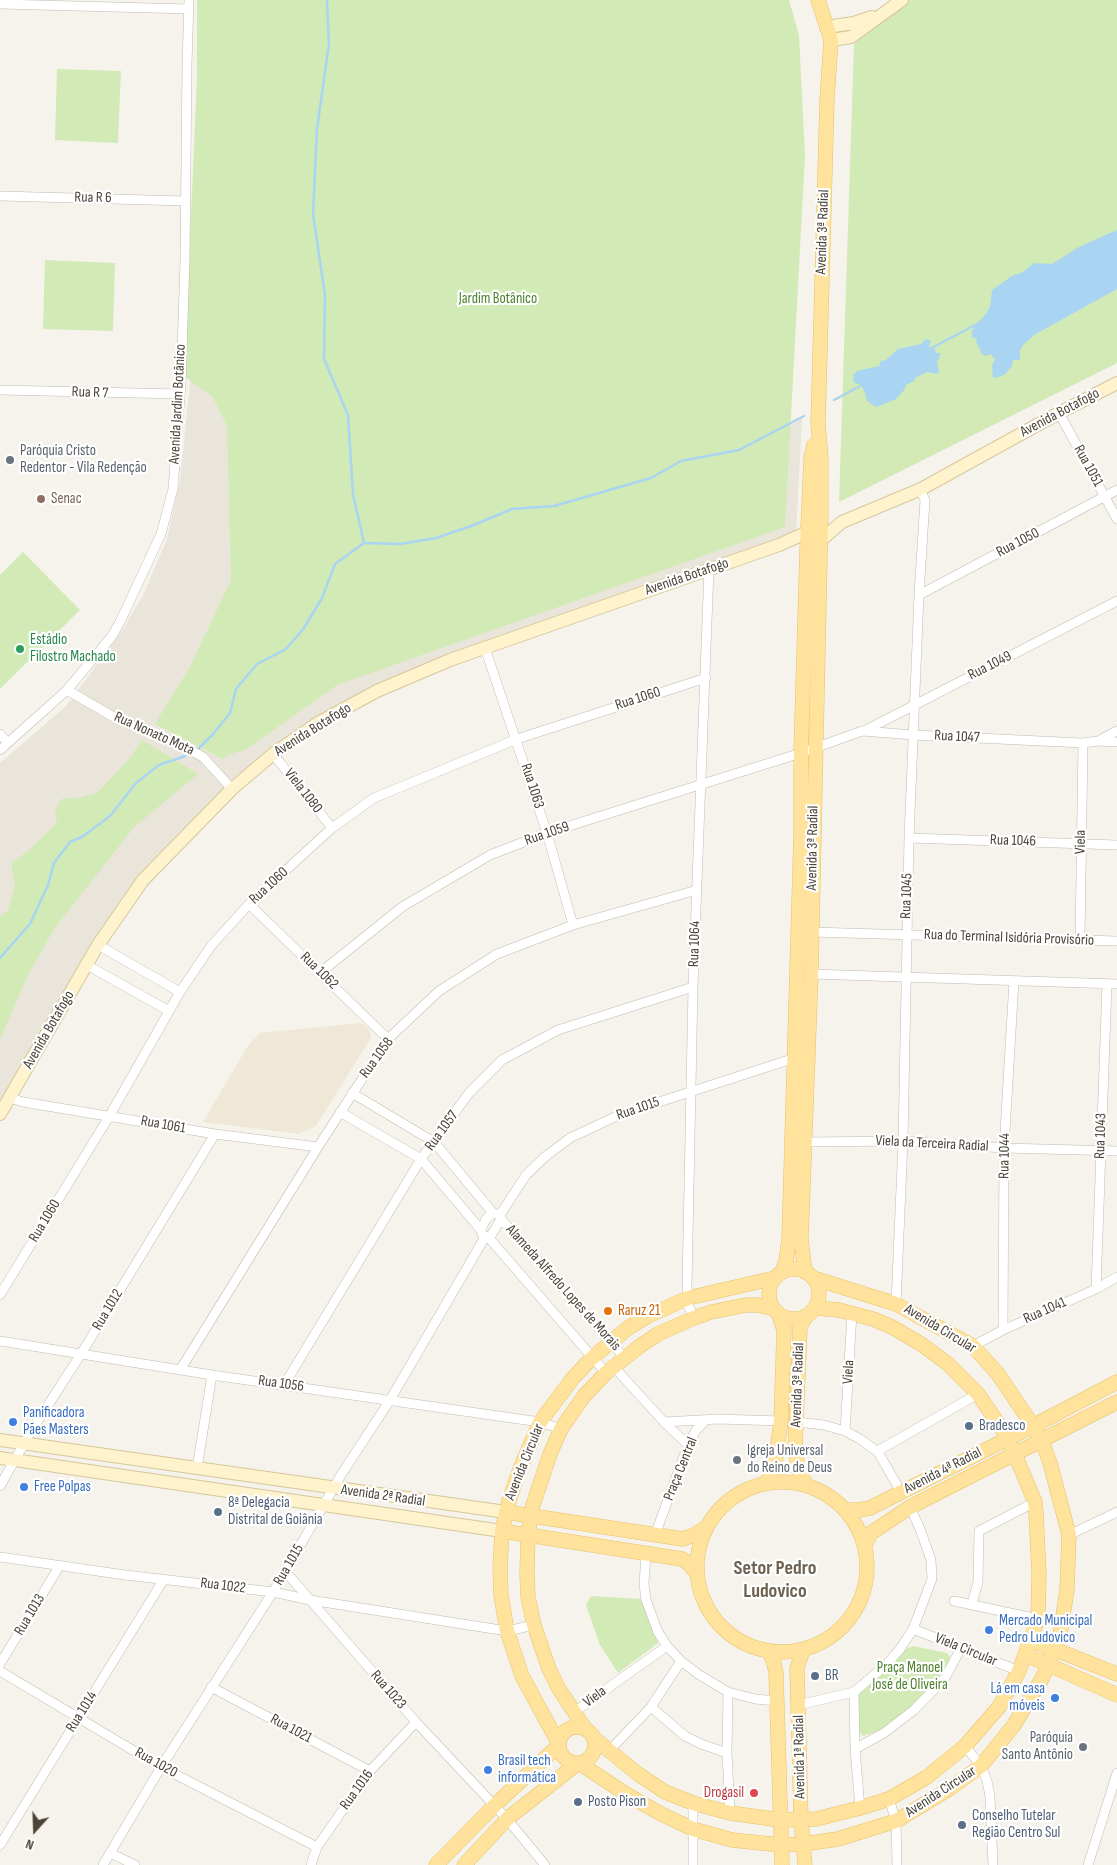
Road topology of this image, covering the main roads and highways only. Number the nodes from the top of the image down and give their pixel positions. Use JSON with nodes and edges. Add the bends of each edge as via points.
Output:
{"nodes":[{"id":1,"x":818,"y":0,"type":"edge"},
{"id":2,"x":818,"y":424,"type":"junction"},
{"id":3,"x":801,"y":833,"type":"junction"},
{"id":4,"x":812,"y":932,"type":"junction"},
{"id":5,"x":811,"y":974,"type":"junction"},
{"id":6,"x":795,"y":999,"type":"junction"},
{"id":7,"x":778,"y":1275,"type":"junction"},
{"id":8,"x":809,"y":1275,"type":"junction"},
{"id":9,"x":899,"y":1305,"type":"junction"},
{"id":10,"x":776,"y":1311,"type":"junction"},
{"id":11,"x":811,"y":1312,"type":"junction"},
{"id":12,"x":892,"y":1327,"type":"junction"},
{"id":13,"x":1117,"y":1382,"type":"edge"},
{"id":14,"x":1117,"y":1402,"type":"edge"},
{"id":15,"x":1034,"y":1426,"type":"junction"},
{"id":16,"x":1008,"y":1438,"type":"junction"},
{"id":17,"x":1042,"y":1441,"type":"junction"},
{"id":18,"x":1016,"y":1454,"type":"junction"},
{"id":19,"x":767,"y":1482,"type":"junction"},
{"id":20,"x":806,"y":1485,"type":"junction"},
{"id":21,"x":846,"y":1510,"type":"junction"},
{"id":22,"x":506,"y":1512,"type":"junction"},
{"id":23,"x":531,"y":1516,"type":"junction"},
{"id":24,"x":705,"y":1528,"type":"junction"},
{"id":25,"x":502,"y":1531,"type":"junction"},
{"id":26,"x":528,"y":1534,"type":"junction"},
{"id":27,"x":865,"y":1545,"type":"junction"},
{"id":28,"x":696,"y":1573,"type":"junction"},
{"id":29,"x":1031,"y":1640,"type":"junction"},
{"id":30,"x":1054,"y":1649,"type":"junction"},
{"id":31,"x":804,"y":1650,"type":"junction"},
{"id":32,"x":768,"y":1652,"type":"junction"},
{"id":33,"x":1026,"y":1655,"type":"junction"},
{"id":34,"x":1048,"y":1666,"type":"junction"},
{"id":35,"x":1117,"y":1674,"type":"edge"},
{"id":36,"x":1117,"y":1695,"type":"edge"},
{"id":37,"x":584,"y":1727,"type":"junction"},
{"id":38,"x":595,"y":1739,"type":"junction"},
{"id":39,"x":559,"y":1745,"type":"junction"},
{"id":40,"x":579,"y":1763,"type":"junction"},
{"id":41,"x":780,"y":1820,"type":"junction"},
{"id":42,"x":801,"y":1820,"type":"junction"},
{"id":43,"x":803,"y":1844,"type":"junction"},
{"id":44,"x":781,"y":1845,"type":"junction"},
{"id":45,"x":436,"y":1865,"type":"edge"},
{"id":46,"x":464,"y":1865,"type":"edge"},
{"id":47,"x":782,"y":1865,"type":"edge"},
{"id":48,"x":805,"y":1865,"type":"edge"}],
"edges":[{"from":1,"to":2,"type":"main road","name":"Avenida 3ª Radial","via":[[828,33]]},
{"from":2,"to":3,"type":"main road","name":"Avenida 3ª Radial","via":[[811,458],[807,550]]},
{"from":2,"to":4,"type":"main road","name":"Avenida 3ª Radial","via":[[821,512]]},
{"from":3,"to":4,"type":"main road","via":[[805,852],[804,925]]},
{"from":3,"to":6,"type":"main road","name":"Avenida 3ª Radial"},
{"from":4,"to":5,"type":"main road","name":"Avenida 3ª Radial"},
{"from":5,"to":6,"type":"main road","via":[[801,978]]},
{"from":5,"to":8,"type":"main road","name":"Avenida 3ª Radial","via":[[801,1240]]},
{"from":6,"to":7,"type":"main road","name":"Avenida 3ª Radial","via":[[788,1239],[786,1261]]},
{"from":7,"to":8,"type":"main road","via":[[789,1270]]},
{"from":7,"to":10,"type":"main road","via":[[769,1294]]},
{"from":7,"to":22,"type":"main road","name":"Avenida Circular","via":[[688,1298],[648,1316],[611,1341],[572,1378],[540,1422]]},
{"from":8,"to":9,"type":"main road","name":"Avenida Circular"},
{"from":8,"to":11,"type":"main road","via":[[819,1294]]},
{"from":9,"to":12,"type":"main road"},
{"from":9,"to":15,"type":"main road","name":"Avenida Circular","via":[[974,1346]]},
{"from":10,"to":11,"type":"main road","via":[[792,1319]]},
{"from":10,"to":19,"type":"main road","name":"Avenida 3ª Radial","via":[[784,1330],[781,1421],[775,1464]]},
{"from":10,"to":23,"type":"main road","name":"Avenida Circular","via":[[758,1305],[718,1310],[658,1334],[614,1365],[584,1396],[561,1429],[540,1479]]},
{"from":11,"to":12,"type":"main road","name":"Avenida Circular","via":[[852,1312]]},
{"from":11,"to":20,"type":"main road","name":"Avenida 3ª Radial","via":[[800,1327],[796,1449],[798,1469]]},
{"from":12,"to":16,"type":"main road","name":"Avenida Circular","via":[[948,1364],[978,1394]]},
{"from":13,"to":15,"type":"main road","name":"Avenida 4ª Radial"},
{"from":14,"to":17,"type":"main road","name":"Avenida 4ª Radial"},
{"from":15,"to":16,"type":"main road","name":"Avenida 4ª Radial"},
{"from":15,"to":17,"type":"main road","name":"Avenida Circular"},
{"from":16,"to":18,"type":"main road","name":"Avenida Circular"},
{"from":16,"to":21,"type":"main road","name":"Avenida 4ª Radial","via":[[870,1508]]},
{"from":17,"to":18,"type":"main road","name":"Avenida 4ª Radial"},
{"from":17,"to":30,"type":"main road","name":"Avenida Circular","via":[[1069,1535],[1067,1590],[1060,1635]]},
{"from":18,"to":27,"type":"main road","name":"Avenida 4ª Radial","via":[[910,1507],[871,1533]]},
{"from":18,"to":29,"type":"main road","name":"Avenida Circular","via":[[1035,1502],[1038,1619]]},
{"from":19,"to":20,"type":"main road"},
{"from":19,"to":24,"type":"main road","via":[[738,1493],[719,1508]]},
{"from":20,"to":21,"type":"main road","via":[[828,1494]]},
{"from":21,"to":27,"type":"main road"},
{"from":22,"to":23,"type":"main road","name":"Avenida 2ª Radial"},
{"from":22,"to":25,"type":"main road","name":"Avenida Circular"},
{"from":23,"to":24,"type":"main road","name":"Avenida 2ª Radial","via":[[683,1538]]},
{"from":23,"to":26,"type":"main road","name":"Avenida Circular"},
{"from":24,"to":28,"type":"main road","via":[[697,1549]]},
{"from":25,"to":26,"type":"main road","name":"Avenida 2ª Radial"},
{"from":25,"to":39,"type":"main road","name":"Avenida Circular","via":[[500,1575],[507,1631],[522,1676]]},
{"from":26,"to":28,"type":"main road","name":"Avenida 2ª Radial","via":[[682,1559]]},
{"from":26,"to":37,"type":"main road","name":"Avenida Circular","via":[[527,1574],[534,1625],[549,1669]]},
{"from":27,"to":31,"type":"main road","via":[[868,1567],[864,1595],[850,1620],[829,1639]]},
{"from":28,"to":32,"type":"main road","via":[[703,1601],[718,1625],[741,1643]]},
{"from":29,"to":30,"type":"main road"},
{"from":29,"to":33,"type":"main road","name":"Avenida Circular"},
{"from":30,"to":34,"type":"main road","name":"Avenida Circular"},
{"from":30,"to":35,"type":"main road"},
{"from":31,"to":32,"type":"main road"},
{"from":31,"to":42,"type":"main road","name":"Avenida 1ª Radial","via":[[797,1668]]},
{"from":32,"to":41,"type":"main road","name":"Avenida 1ª Radial","via":[[776,1673]]},
{"from":33,"to":34,"type":"main road"},
{"from":33,"to":42,"type":"main road","name":"Avenida Circular","via":[[999,1707],[965,1746],[927,1777],[889,1799]]},
{"from":34,"to":36,"type":"main road"},
{"from":34,"to":43,"type":"main road","name":"Avenida Circular","via":[[1028,1705],[982,1766],[896,1821],[838,1839]]},
{"from":37,"to":38,"type":"main road"},
{"from":37,"to":39,"type":"main road","via":[[567,1729]]},
{"from":38,"to":40,"type":"main road","via":[[593,1754]]},
{"from":38,"to":41,"type":"main road","name":"Avenida Circular","via":[[666,1792],[730,1813]]},
{"from":39,"to":40,"type":"main road","via":[[563,1756]]},
{"from":39,"to":45,"type":"main road"},
{"from":40,"to":44,"type":"main road","name":"Avenida Circular","via":[[654,1810],[693,1829],[732,1840]]},
{"from":40,"to":46,"type":"main road","via":[[507,1819]]},
{"from":41,"to":42,"type":"main road","name":"Avenida Circular"},
{"from":41,"to":44,"type":"main road","name":"Avenida 1ª Radial"},
{"from":42,"to":43,"type":"main road","name":"Avenida 1ª Radial"},
{"from":43,"to":44,"type":"main road","name":"Avenida Circular"},
{"from":43,"to":48,"type":"main road","name":"Avenida 1ª Radial"},
{"from":44,"to":47,"type":"main road","name":"Avenida 1ª Radial"}]}
